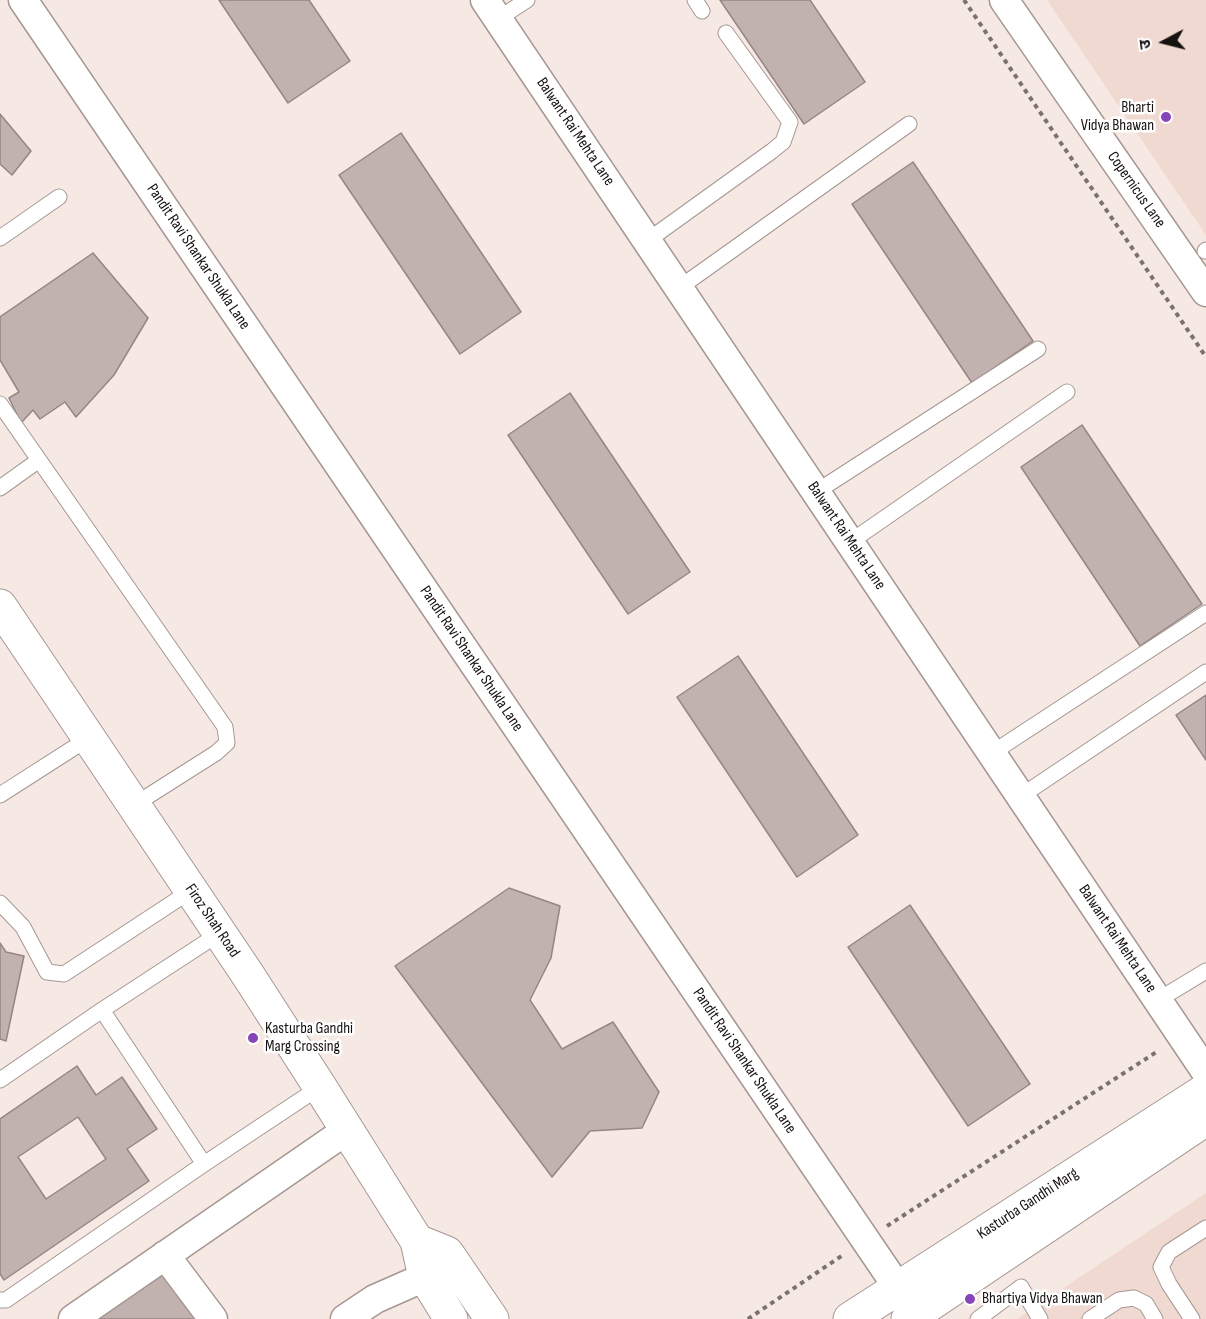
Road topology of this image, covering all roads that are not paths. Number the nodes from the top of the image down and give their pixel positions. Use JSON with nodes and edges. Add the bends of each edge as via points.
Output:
{"nodes":[{"id":1,"x":23,"y":0,"type":"edge"},
{"id":2,"x":526,"y":0,"type":"edge"},
{"id":3,"x":1004,"y":0,"type":"edge"},
{"id":4,"x":492,"y":9,"type":"edge"},
{"id":5,"x":726,"y":33,"type":"dead end"},
{"id":6,"x":909,"y":124,"type":"dead end"},
{"id":7,"x":59,"y":197,"type":"dead end"},
{"id":8,"x":0,"y":238,"type":"edge"},
{"id":9,"x":647,"y":241,"type":"junction"},
{"id":10,"x":679,"y":288,"type":"junction"},
{"id":11,"x":1206,"y":292,"type":"edge"},
{"id":12,"x":1038,"y":350,"type":"dead end"},
{"id":13,"x":1067,"y":392,"type":"dead end"},
{"id":14,"x":0,"y":404,"type":"edge"},
{"id":15,"x":39,"y":460,"type":"junction"},
{"id":16,"x":0,"y":488,"type":"edge"},
{"id":17,"x":816,"y":492,"type":"junction"},
{"id":18,"x":850,"y":542,"type":"junction"},
{"id":19,"x":0,"y":606,"type":"edge"},
{"id":20,"x":1206,"y":613,"type":"edge"},
{"id":21,"x":1206,"y":672,"type":"edge"},
{"id":22,"x":90,"y":738,"type":"junction"},
{"id":23,"x":992,"y":753,"type":"junction"},
{"id":24,"x":0,"y":795,"type":"edge"},
{"id":25,"x":1021,"y":796,"type":"junction"},
{"id":26,"x":134,"y":805,"type":"junction"},
{"id":27,"x":192,"y":890,"type":"junction"},
{"id":28,"x":0,"y":903,"type":"edge"},
{"id":29,"x":220,"y":933,"type":"junction"},
{"id":30,"x":1206,"y":970,"type":"edge"},
{"id":31,"x":1158,"y":1000,"type":"junction"},
{"id":32,"x":102,"y":1010,"type":"junction"},
{"id":33,"x":1206,"y":1072,"type":"edge"},
{"id":34,"x":0,"y":1080,"type":"edge"},
{"id":35,"x":320,"y":1087,"type":"junction"},
{"id":36,"x":1206,"y":1090,"type":"edge"},
{"id":37,"x":1206,"y":1119,"type":"edge"},
{"id":38,"x":347,"y":1130,"type":"junction"},
{"id":39,"x":204,"y":1164,"type":"junction"},
{"id":40,"x":1206,"y":1228,"type":"edge"},
{"id":41,"x":417,"y":1241,"type":"junction"},
{"id":42,"x":165,"y":1255,"type":"junction"},
{"id":43,"x":425,"y":1277,"type":"junction"},
{"id":44,"x":0,"y":1300,"type":"edge"},
{"id":45,"x":910,"y":1310,"type":"edge"},
{"id":46,"x":73,"y":1319,"type":"edge"},
{"id":47,"x":213,"y":1319,"type":"edge"},
{"id":48,"x":345,"y":1319,"type":"edge"},
{"id":49,"x":451,"y":1319,"type":"edge"},
{"id":50,"x":492,"y":1319,"type":"edge"},
{"id":51,"x":850,"y":1319,"type":"edge"},
{"id":52,"x":978,"y":1319,"type":"edge"},
{"id":53,"x":1040,"y":1319,"type":"edge"},
{"id":54,"x":1090,"y":1319,"type":"edge"},
{"id":55,"x":1155,"y":1319,"type":"edge"},
{"id":56,"x":1192,"y":1319,"type":"edge"}],
"edges":[{"from":1,"to":45,"type":"street","name":"Pandit Ravi Shankar Shukla Lane"},
{"from":2,"to":4,"type":"lane"},
{"from":3,"to":11,"type":"street","name":"Copernicus Lane"},
{"from":4,"to":9,"type":"street","name":"Balwant Rai Mehta Lane"},
{"from":5,"to":9,"type":"lane","via":[[790,122],[783,142]]},
{"from":6,"to":10,"type":"lane"},
{"from":7,"to":8,"type":"lane"},
{"from":9,"to":10,"type":"street","name":"Balwant Rai Mehta Lane"},
{"from":10,"to":17,"type":"street","name":"Balwant Rai Mehta Lane"},
{"from":12,"to":17,"type":"lane"},
{"from":13,"to":18,"type":"lane"},
{"from":14,"to":15,"type":"lane"},
{"from":15,"to":16,"type":"lane"},
{"from":15,"to":26,"type":"lane","via":[[225,728],[227,743],[216,753]]},
{"from":17,"to":18,"type":"street","name":"Balwant Rai Mehta Lane"},
{"from":18,"to":23,"type":"street","name":"Balwant Rai Mehta Lane"},
{"from":19,"to":22,"type":"main road","name":"Firoz Shah Road"},
{"from":20,"to":23,"type":"lane"},
{"from":21,"to":25,"type":"lane"},
{"from":22,"to":24,"type":"lane"},
{"from":22,"to":26,"type":"main road","name":"Firoz Shah Road"},
{"from":23,"to":25,"type":"street","name":"Balwant Rai Mehta Lane"},
{"from":25,"to":31,"type":"street","name":"Balwant Rai Mehta Lane"},
{"from":26,"to":27,"type":"main road","name":"Firoz Shah Road"},
{"from":27,"to":28,"type":"lane","via":[[64,974],[47,972],[23,927]]},
{"from":27,"to":29,"type":"main road","name":"Firoz Shah Road"},
{"from":29,"to":32,"type":"lane"},
{"from":29,"to":35,"type":"main road","name":"Firoz Shah Road"},
{"from":30,"to":31,"type":"lane"},
{"from":31,"to":33,"type":"street","name":"Balwant Rai Mehta Lane"},
{"from":32,"to":34,"type":"lane"},
{"from":32,"to":39,"type":"lane"},
{"from":35,"to":38,"type":"main road","name":"Firoz Shah Road"},
{"from":35,"to":39,"type":"lane"},
{"from":36,"to":45,"type":"main road","name":"Kasturba Gandhi Marg"},
{"from":37,"to":45,"type":"main road","name":"Kasturba Gandhi Marg"},
{"from":38,"to":41,"type":"main road","name":"Firoz Shah Road"},
{"from":38,"to":42,"type":"street"},
{"from":39,"to":44,"type":"lane","via":[[6,1300]]},
{"from":40,"to":56,"type":"lane","via":[[1169,1252],[1161,1267]]},
{"from":41,"to":43,"type":"main road","name":"Firoz Shah Road"},
{"from":41,"to":50,"type":"main road","via":[[447,1252]]},
{"from":42,"to":46,"type":"street"},
{"from":42,"to":47,"type":"street"},
{"from":43,"to":48,"type":"street","via":[[375,1299]]},
{"from":43,"to":49,"type":"main road","name":"Firoz Shah Road"},
{"from":45,"to":51,"type":"main road","name":"Kasturba Gandhi Marg"},
{"from":52,"to":53,"type":"lane","via":[[1021,1287]]},
{"from":54,"to":55,"type":"lane","via":[[1119,1300],[1134,1298],[1146,1304]]}]}
